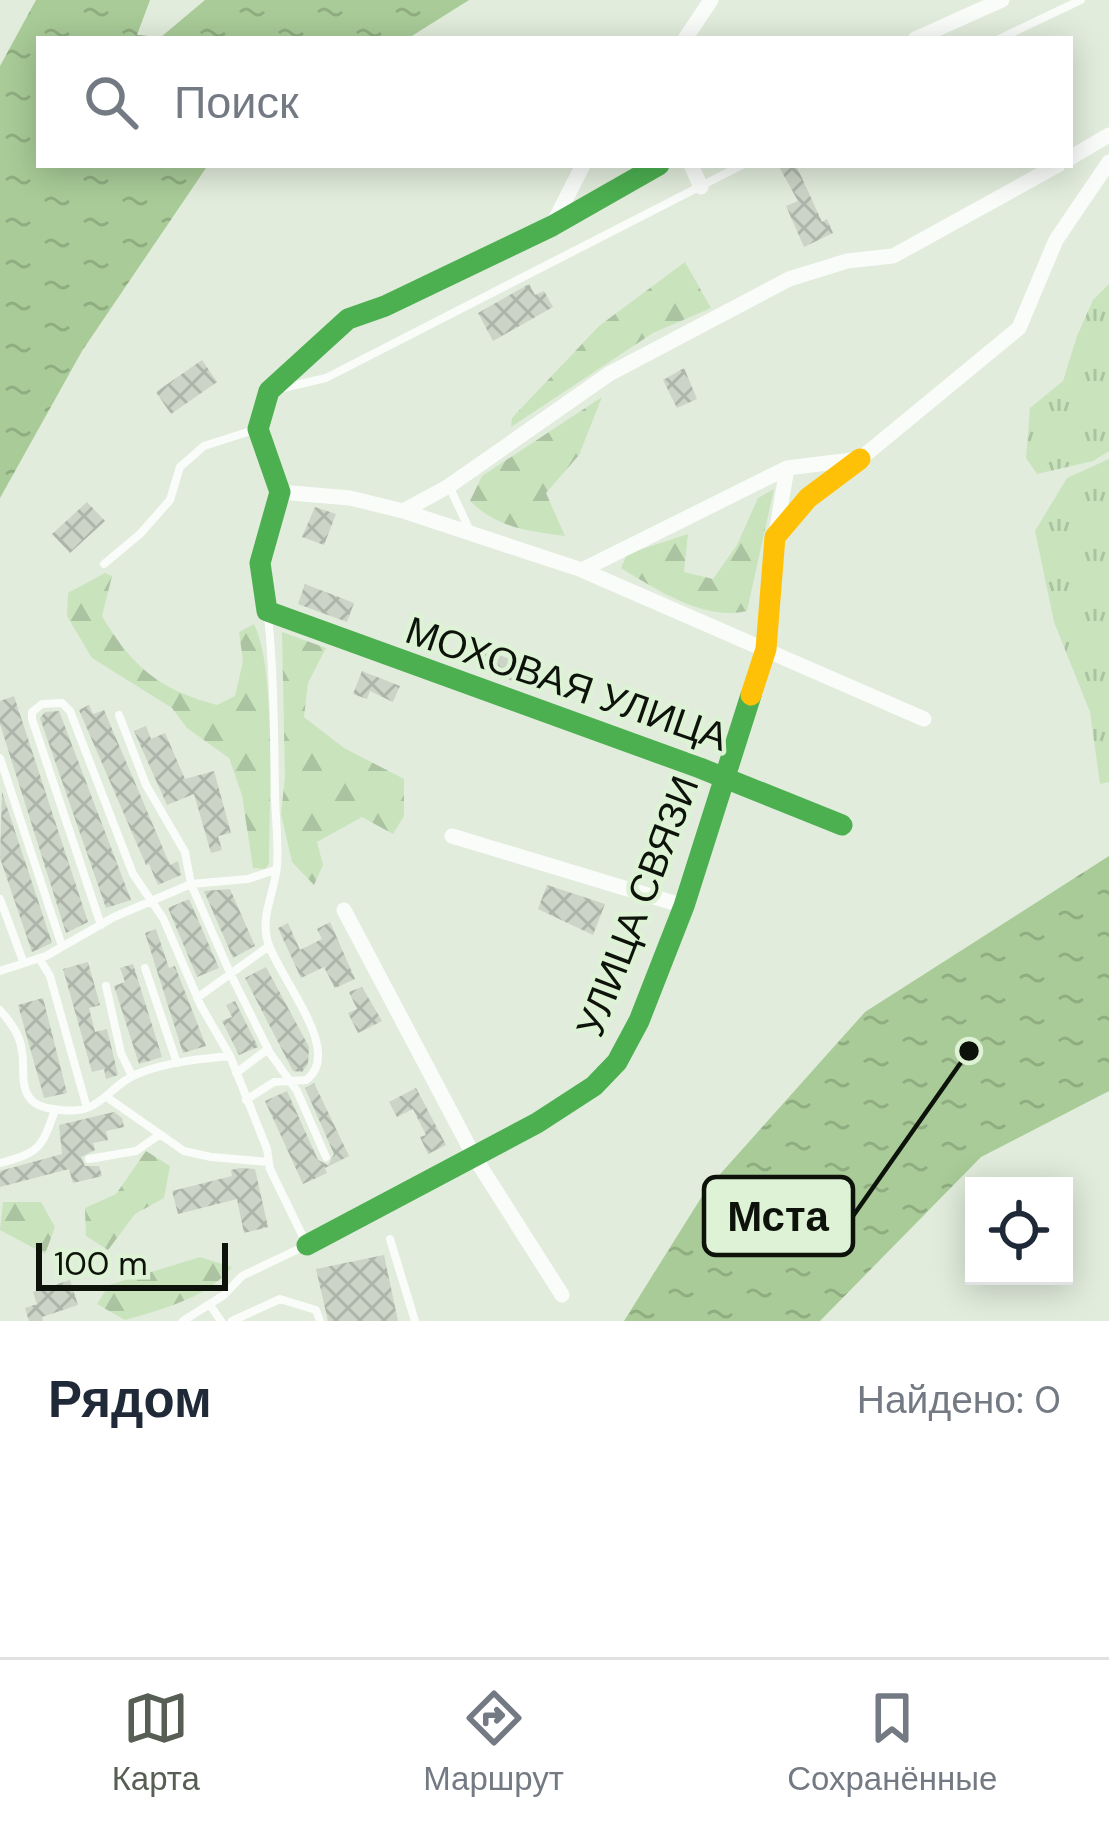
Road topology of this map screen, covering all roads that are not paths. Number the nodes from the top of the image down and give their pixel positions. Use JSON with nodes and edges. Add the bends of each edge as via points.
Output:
{"nodes":[{"id":1,"x":710,"y":0,"type":"edge"},
{"id":2,"x":1001,"y":0,"type":"edge"},
{"id":3,"x":1081,"y":0,"type":"edge"},
{"id":4,"x":687,"y":36,"type":"edge"},
{"id":5,"x":922,"y":36,"type":"edge"},
{"id":6,"x":1005,"y":36,"type":"edge"},
{"id":7,"x":1109,"y":135,"type":"edge"},
{"id":8,"x":1073,"y":156,"type":"edge"},
{"id":9,"x":1109,"y":162,"type":"edge"},
{"id":10,"x":581,"y":168,"type":"edge"},
{"id":11,"x":654,"y":168,"type":"edge"},
{"id":12,"x":692,"y":168,"type":"edge"},
{"id":13,"x":736,"y":168,"type":"edge"},
{"id":14,"x":1053,"y":168,"type":"edge"},
{"id":15,"x":701,"y":187,"type":"junction"},
{"id":16,"x":552,"y":226,"type":"junction"},
{"id":17,"x":269,"y":391,"type":"junction"},
{"id":18,"x":259,"y":429,"type":"junction"},
{"id":19,"x":860,"y":459,"type":"junction"},
{"id":20,"x":787,"y":468,"type":"junction"},
{"id":21,"x":449,"y":486,"type":"junction"},
{"id":22,"x":280,"y":492,"type":"junction"},
{"id":23,"x":403,"y":511,"type":"junction"},
{"id":24,"x":472,"y":536,"type":"junction"},
{"id":25,"x":775,"y":537,"type":"junction"},
{"id":26,"x":104,"y":564,"type":"dead end"},
{"id":27,"x":582,"y":570,"type":"junction"},
{"id":28,"x":267,"y":611,"type":"junction"},
{"id":29,"x":766,"y":649,"type":"junction"},
{"id":30,"x":119,"y":715,"type":"dead end"},
{"id":31,"x":924,"y":719,"type":"dead end"},
{"id":32,"x":0,"y":758,"type":"edge"},
{"id":33,"x":726,"y":776,"type":"junction"},
{"id":34,"x":842,"y":825,"type":"dead end"},
{"id":35,"x":452,"y":836,"type":"dead end"},
{"id":36,"x":277,"y":869,"type":"junction"},
{"id":37,"x":191,"y":884,"type":"junction"},
{"id":38,"x":0,"y":899,"type":"edge"},
{"id":39,"x":150,"y":902,"type":"junction"},
{"id":40,"x":684,"y":907,"type":"junction"},
{"id":41,"x":344,"y":910,"type":"dead end"},
{"id":42,"x":101,"y":926,"type":"junction"},
{"id":43,"x":62,"y":946,"type":"junction"},
{"id":44,"x":269,"y":946,"type":"junction"},
{"id":45,"x":39,"y":958,"type":"junction"},
{"id":46,"x":23,"y":961,"type":"junction"},
{"id":47,"x":145,"y":968,"type":"dead end"},
{"id":48,"x":0,"y":970,"type":"edge"},
{"id":49,"x":230,"y":974,"type":"junction"},
{"id":50,"x":106,"y":986,"type":"dead end"},
{"id":51,"x":197,"y":998,"type":"junction"},
{"id":52,"x":0,"y":1010,"type":"edge"},
{"id":53,"x":268,"y":1049,"type":"junction"},
{"id":54,"x":230,"y":1056,"type":"junction"},
{"id":55,"x":177,"y":1063,"type":"junction"},
{"id":56,"x":236,"y":1073,"type":"junction"},
{"id":57,"x":132,"y":1076,"type":"junction"},
{"id":58,"x":291,"y":1083,"type":"junction"},
{"id":59,"x":108,"y":1098,"type":"junction"},
{"id":60,"x":246,"y":1100,"type":"junction"},
{"id":61,"x":87,"y":1108,"type":"junction"},
{"id":62,"x":55,"y":1110,"type":"junction"},
{"id":63,"x":159,"y":1135,"type":"junction"},
{"id":64,"x":326,"y":1156,"type":"dead end"},
{"id":65,"x":475,"y":1158,"type":"junction"},
{"id":66,"x":89,"y":1159,"type":"dead end"},
{"id":67,"x":269,"y":1162,"type":"junction"},
{"id":68,"x":0,"y":1163,"type":"edge"},
{"id":69,"x":390,"y":1239,"type":"dead end"},
{"id":70,"x":307,"y":1245,"type":"junction"},
{"id":71,"x":562,"y":1295,"type":"dead end"},
{"id":72,"x":210,"y":1305,"type":"junction"},
{"id":73,"x":183,"y":1321,"type":"edge"},
{"id":74,"x":221,"y":1321,"type":"edge"},
{"id":75,"x":232,"y":1321,"type":"edge"},
{"id":76,"x":320,"y":1321,"type":"edge"},
{"id":77,"x":415,"y":1321,"type":"edge"}],
"edges":[{"from":1,"to":4,"type":"street"},
{"from":2,"to":5,"type":"street"},
{"from":3,"to":6,"type":"lane"},
{"from":7,"to":8,"type":"street"},
{"from":9,"to":19,"type":"street","via":[[1056,240],[1019,328]]},
{"from":10,"to":16,"type":"street"},
{"from":11,"to":16,"type":"street"},
{"from":12,"to":15,"type":"street"},
{"from":13,"to":15,"type":"lane"},
{"from":14,"to":21,"type":"street","via":[[893,256],[789,279],[609,374]]},
{"from":15,"to":17,"type":"lane","via":[[326,378]]},
{"from":16,"to":17,"type":"street","via":[[348,319]]},
{"from":17,"to":18,"type":"street"},
{"from":18,"to":22,"type":"street"},
{"from":18,"to":26,"type":"lane","via":[[204,446],[180,467],[170,500]]},
{"from":19,"to":20,"type":"street"},
{"from":19,"to":25,"type":"street","via":[[808,498]]},
{"from":20,"to":25,"type":"street"},
{"from":20,"to":27,"type":"street"},
{"from":21,"to":23,"type":"street"},
{"from":21,"to":24,"type":"lane"},
{"from":22,"to":23,"type":"street"},
{"from":22,"to":28,"type":"street","via":[[260,563]]},
{"from":23,"to":24,"type":"street"},
{"from":24,"to":27,"type":"street"},
{"from":25,"to":29,"type":"street","name":"УЛИЦА СВЯЗИ"},
{"from":27,"to":29,"type":"street"},
{"from":28,"to":33,"type":"street","name":"МОХОВАЯ УЛИЦА"},
{"from":28,"to":36,"type":"lane"},
{"from":29,"to":31,"type":"street"},
{"from":29,"to":33,"type":"street","name":"УЛИЦА СВЯЗИ"},
{"from":30,"to":37,"type":"lane","via":[[146,785],[185,852]]},
{"from":32,"to":43,"type":"lane"},
{"from":33,"to":34,"type":"street","name":"МОХОВАЯ УЛИЦА"},
{"from":33,"to":40,"type":"street","name":"УЛИЦА СВЯЗИ"},
{"from":35,"to":40,"type":"street"},
{"from":36,"to":37,"type":"lane"},
{"from":36,"to":44,"type":"lane","via":[[265,919]]},
{"from":37,"to":39,"type":"lane"},
{"from":37,"to":49,"type":"lane"},
{"from":38,"to":46,"type":"lane"},
{"from":39,"to":42,"type":"lane"},
{"from":39,"to":42,"type":"lane","via":[[70,711],[42,704],[32,719]]},
{"from":39,"to":51,"type":"lane"},
{"from":40,"to":65,"type":"street","name":"УЛИЦА СВЯЗИ","via":[[639,1021],[606,1076]]},
{"from":41,"to":65,"type":"street"},
{"from":42,"to":43,"type":"lane"},
{"from":43,"to":45,"type":"lane"},
{"from":44,"to":49,"type":"lane"},
{"from":44,"to":58,"type":"lane","via":[[305,1012],[319,1059],[313,1075]]},
{"from":45,"to":46,"type":"lane"},
{"from":45,"to":61,"type":"lane"},
{"from":46,"to":48,"type":"lane"},
{"from":47,"to":55,"type":"lane"},
{"from":49,"to":51,"type":"lane"},
{"from":49,"to":53,"type":"lane"},
{"from":50,"to":57,"type":"lane"},
{"from":51,"to":54,"type":"lane"},
{"from":52,"to":62,"type":"lane","via":[[20,1040],[28,1096]]},
{"from":53,"to":56,"type":"lane"},
{"from":53,"to":58,"type":"lane"},
{"from":54,"to":55,"type":"lane"},
{"from":54,"to":56,"type":"lane"},
{"from":55,"to":57,"type":"lane"},
{"from":56,"to":60,"type":"lane"},
{"from":57,"to":59,"type":"lane"},
{"from":58,"to":60,"type":"lane","via":[[266,1085]]},
{"from":58,"to":64,"type":"lane"},
{"from":59,"to":61,"type":"lane"},
{"from":59,"to":63,"type":"lane"},
{"from":60,"to":67,"type":"lane"},
{"from":61,"to":62,"type":"lane"},
{"from":62,"to":68,"type":"lane","via":[[41,1146]]},
{"from":63,"to":66,"type":"lane","via":[[136,1151]]},
{"from":63,"to":67,"type":"lane","via":[[193,1153]]},
{"from":65,"to":70,"type":"street","name":"УЛИЦА СВЯЗИ"},
{"from":65,"to":71,"type":"street"},
{"from":67,"to":70,"type":"lane"},
{"from":69,"to":77,"type":"lane"},
{"from":70,"to":72,"type":"lane","via":[[242,1276]]},
{"from":72,"to":73,"type":"lane"},
{"from":72,"to":74,"type":"lane"},
{"from":75,"to":76,"type":"lane","via":[[280,1299],[316,1310]]}]}
